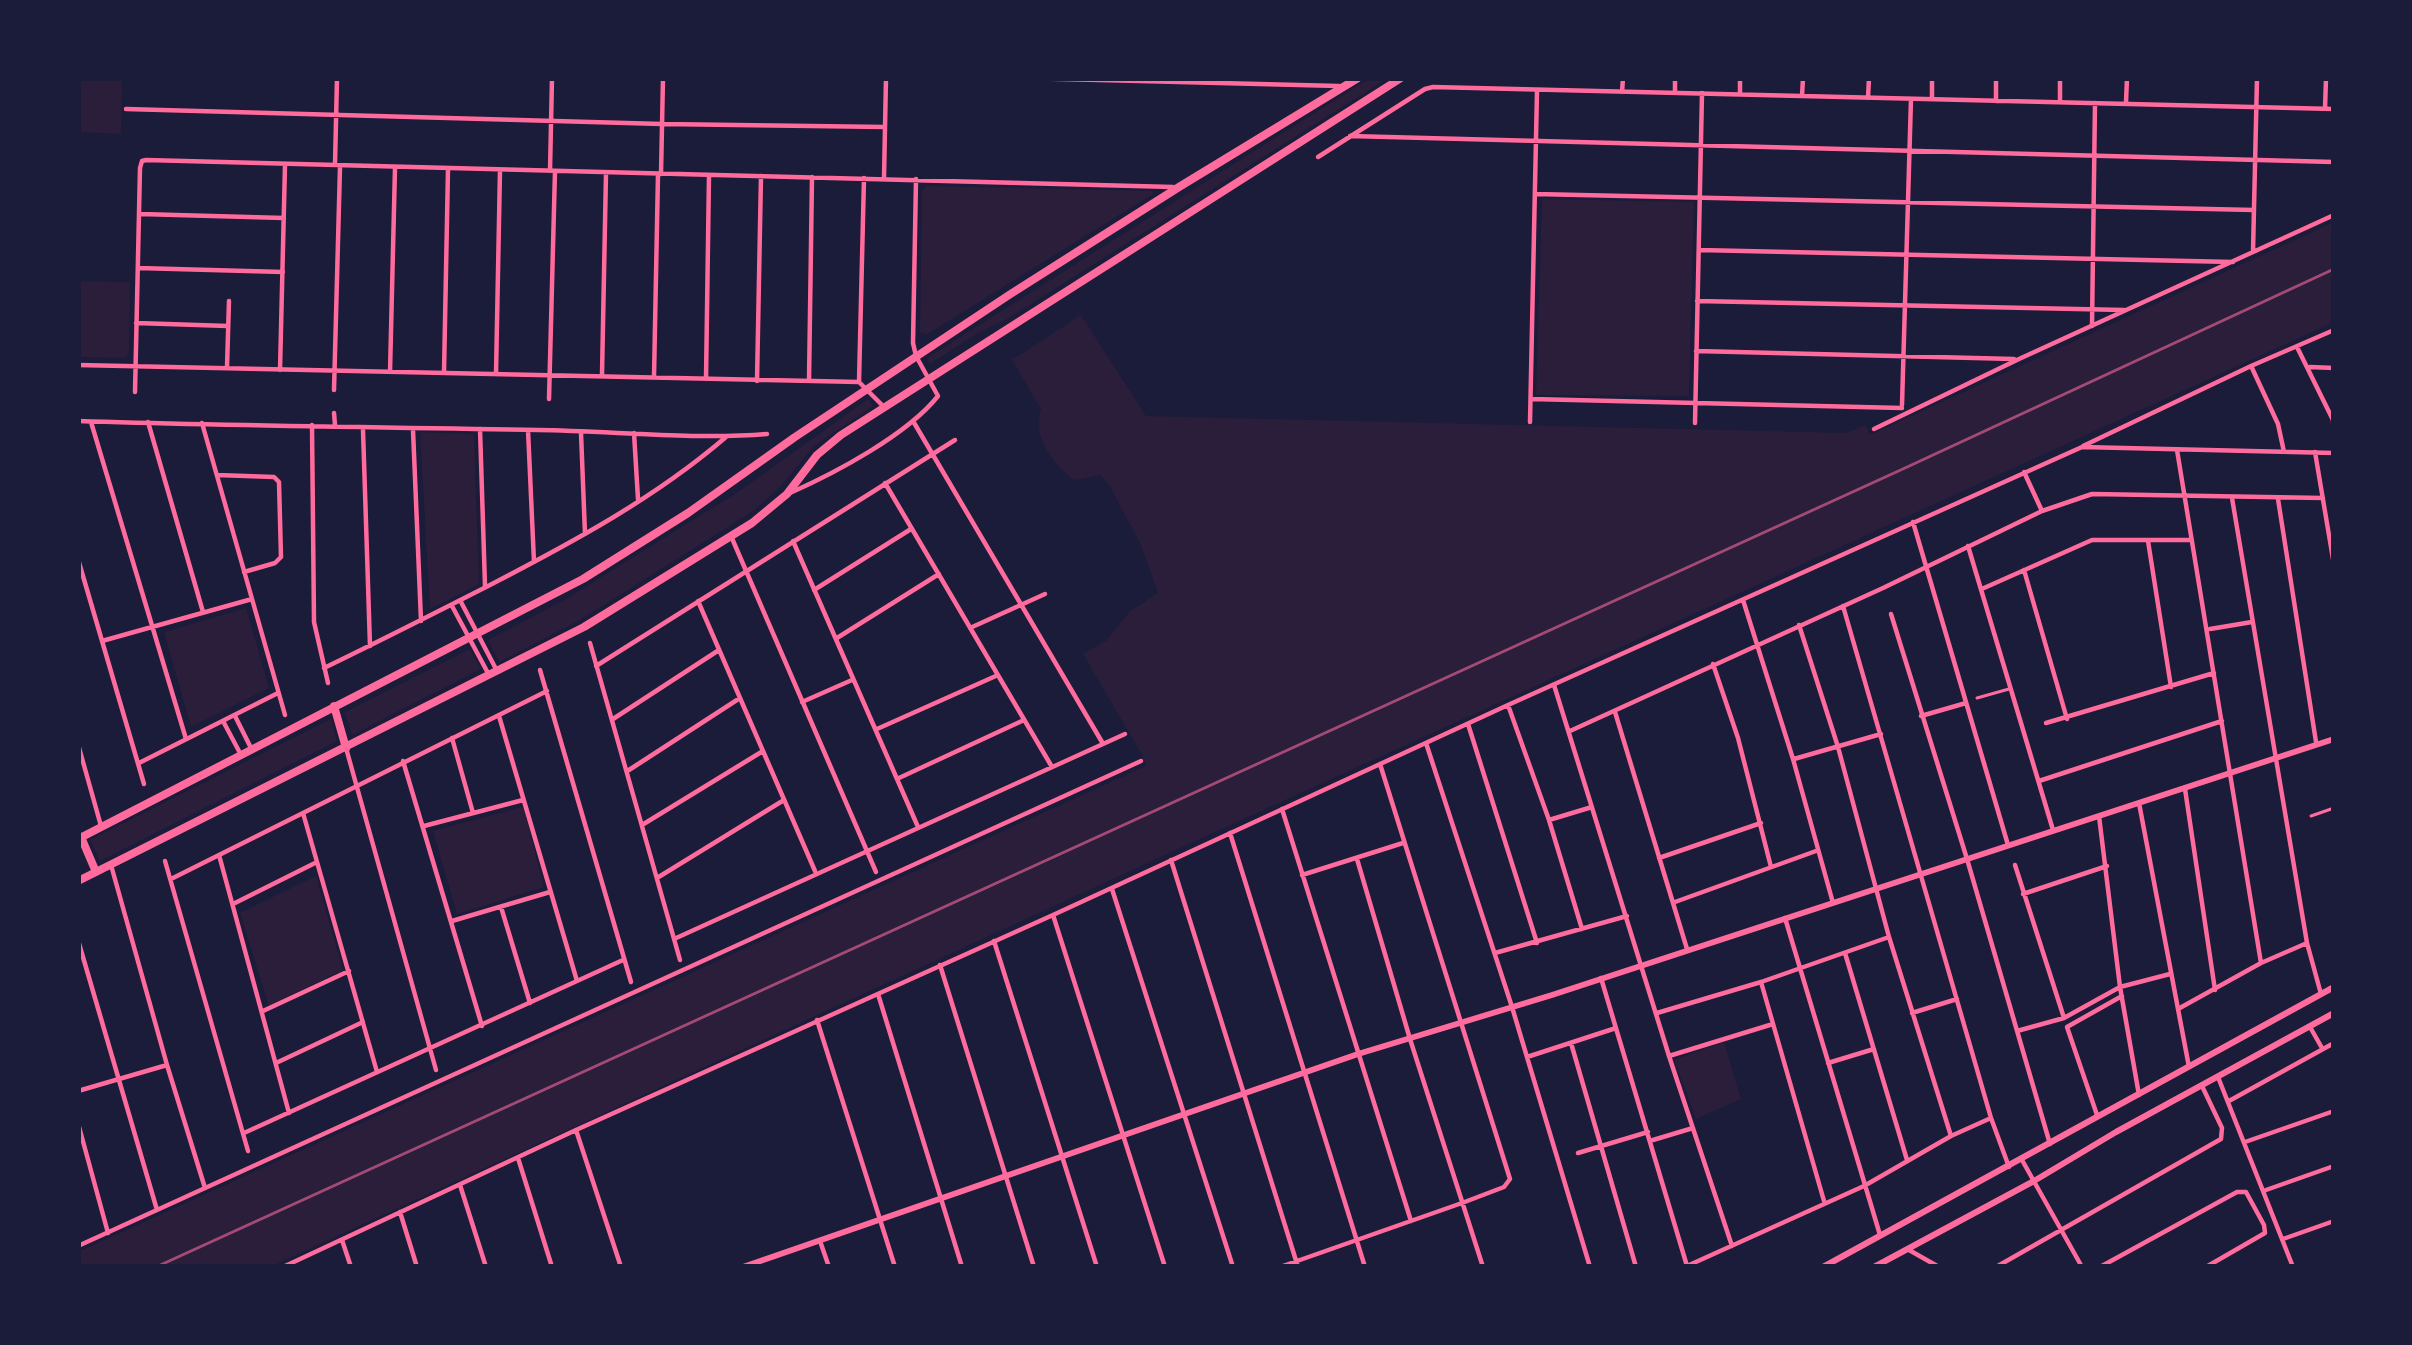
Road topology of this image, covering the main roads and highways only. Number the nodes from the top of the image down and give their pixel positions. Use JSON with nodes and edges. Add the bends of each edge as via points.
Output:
{"nodes":[{"id":1,"x":1358,"y":78,"type":"edge"},
{"id":2,"x":1401,"y":78,"type":"edge"},
{"id":3,"x":1330,"y":87,"type":"edge"},
{"id":4,"x":334,"y":706,"type":"junction"},
{"id":5,"x":346,"y":748,"type":"junction"},
{"id":6,"x":80,"y":838,"type":"edge"},
{"id":7,"x":97,"y":872,"type":"junction"},
{"id":8,"x":78,"y":881,"type":"edge"}],
"edges":[{"from":1,"to":3,"type":"main road"},
{"from":2,"to":5,"type":"main road","via":[[822,449],[752,523],[584,627]]},
{"from":3,"to":4,"type":"main road","via":[[863,386],[688,513],[565,589]]},
{"from":4,"to":5,"type":"main road"},
{"from":4,"to":6,"type":"main road"},
{"from":5,"to":7,"type":"main road"},
{"from":6,"to":7,"type":"main road"},
{"from":7,"to":8,"type":"main road"}]}
